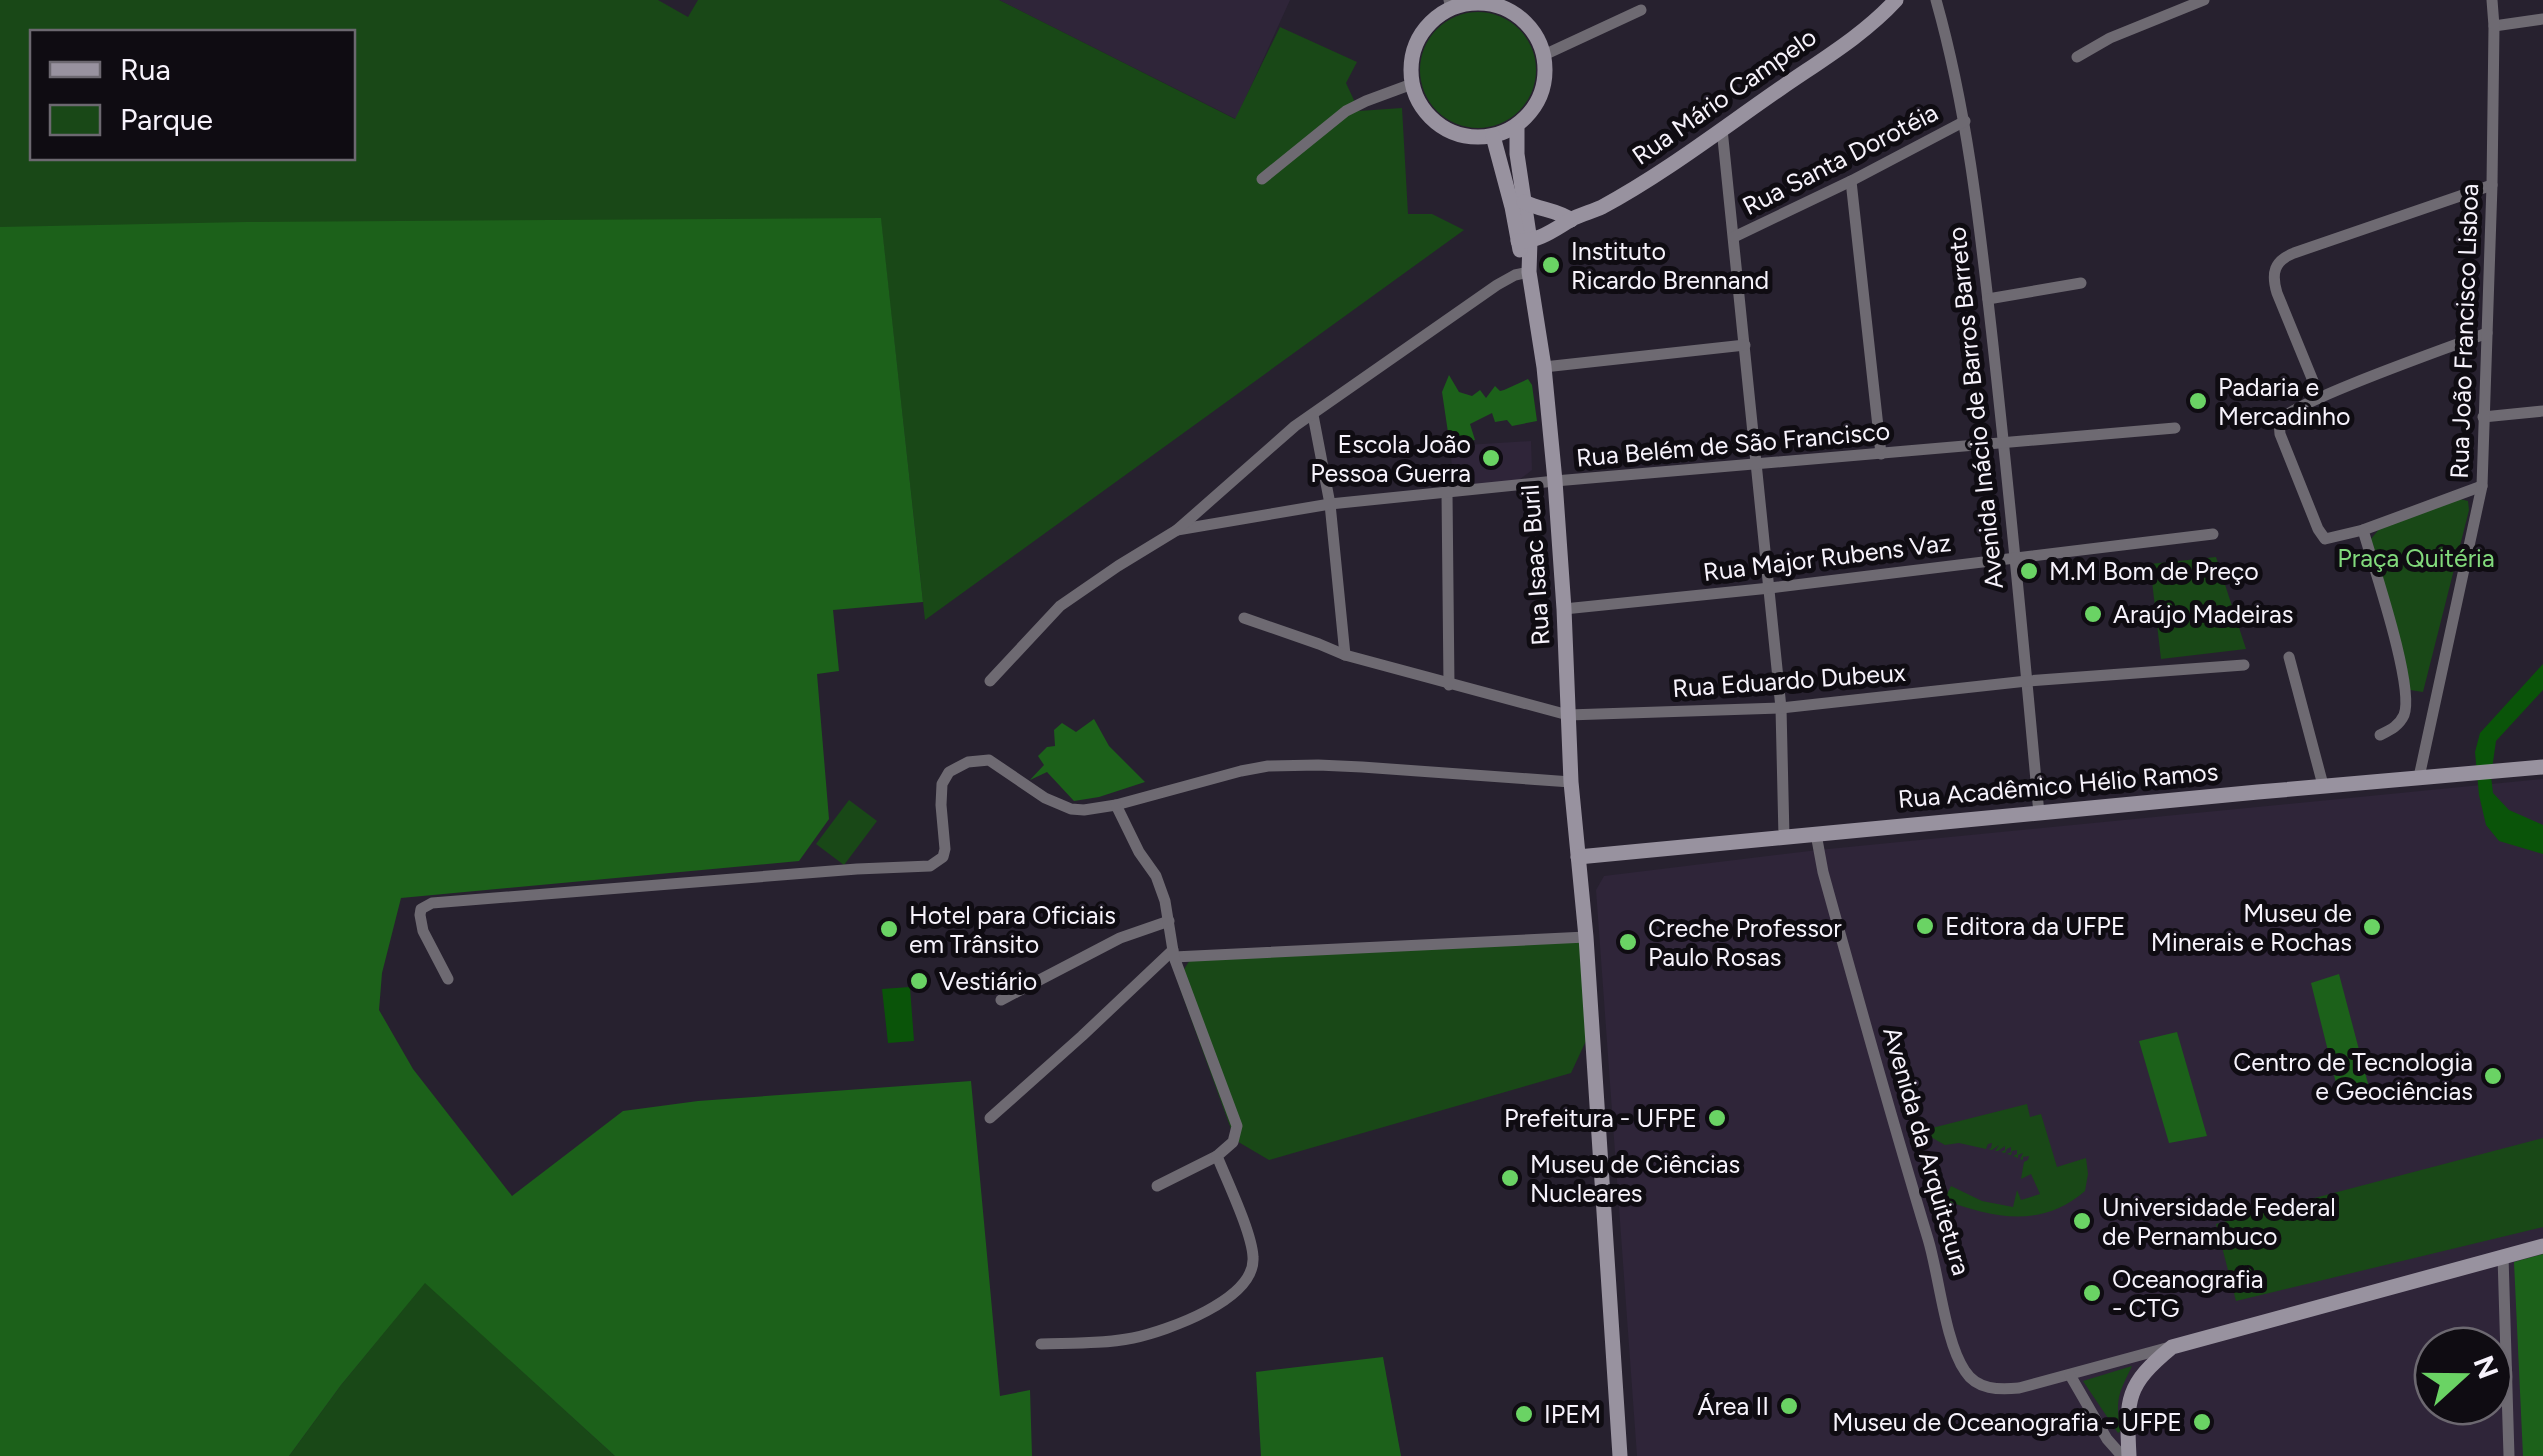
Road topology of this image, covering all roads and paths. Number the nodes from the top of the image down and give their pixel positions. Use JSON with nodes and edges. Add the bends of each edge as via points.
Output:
{"nodes":[{"id":1,"x":1896,"y":0,"type":"edge"},
{"id":2,"x":1936,"y":0,"type":"edge"},
{"id":3,"x":2204,"y":0,"type":"edge"},
{"id":4,"x":2492,"y":0,"type":"edge"},
{"id":5,"x":1450,"y":4,"type":"edge"},
{"id":6,"x":1642,"y":10,"type":"dead end"},
{"id":7,"x":2543,"y":19,"type":"edge"},
{"id":8,"x":2494,"y":26,"type":"junction"},
{"id":9,"x":1544,"y":56,"type":"junction"},
{"id":10,"x":2078,"y":57,"type":"dead end"},
{"id":11,"x":1412,"y":84,"type":"junction"},
{"id":12,"x":1965,"y":122,"type":"junction"},
{"id":13,"x":1517,"y":126,"type":"junction"},
{"id":14,"x":1722,"y":129,"type":"junction"},
{"id":15,"x":1493,"y":136,"type":"junction"},
{"id":16,"x":1262,"y":179,"type":"dead end"},
{"id":17,"x":1852,"y":181,"type":"junction"},
{"id":18,"x":2492,"y":185,"type":"junction"},
{"id":19,"x":1524,"y":202,"type":"junction"},
{"id":20,"x":1571,"y":220,"type":"junction"},
{"id":21,"x":1734,"y":237,"type":"junction"},
{"id":22,"x":1524,"y":241,"type":"junction"},
{"id":23,"x":1529,"y":272,"type":"junction"},
{"id":24,"x":2081,"y":283,"type":"dead end"},
{"id":25,"x":1988,"y":299,"type":"junction"},
{"id":26,"x":2487,"y":333,"type":"junction"},
{"id":27,"x":1746,"y":345,"type":"junction"},
{"id":28,"x":1544,"y":367,"type":"junction"},
{"id":29,"x":2320,"y":398,"type":"junction"},
{"id":30,"x":2543,"y":412,"type":"edge"},
{"id":31,"x":1313,"y":414,"type":"junction"},
{"id":32,"x":2483,"y":417,"type":"junction"},
{"id":33,"x":2175,"y":428,"type":"dead end"},
{"id":34,"x":2004,"y":441,"type":"junction"},
{"id":35,"x":1881,"y":454,"type":"junction"},
{"id":36,"x":1758,"y":465,"type":"junction"},
{"id":37,"x":1554,"y":481,"type":"junction"},
{"id":38,"x":2482,"y":486,"type":"junction"},
{"id":39,"x":1447,"y":493,"type":"junction"},
{"id":40,"x":1330,"y":504,"type":"junction"},
{"id":41,"x":1176,"y":530,"type":"junction"},
{"id":42,"x":2363,"y":530,"type":"junction"},
{"id":43,"x":2213,"y":534,"type":"dead end"},
{"id":44,"x":2014,"y":557,"type":"junction"},
{"id":45,"x":1770,"y":588,"type":"junction"},
{"id":46,"x":1564,"y":609,"type":"junction"},
{"id":47,"x":1244,"y":618,"type":"dead end"},
{"id":48,"x":1345,"y":655,"type":"junction"},
{"id":49,"x":2289,"y":658,"type":"dead end"},
{"id":50,"x":2244,"y":665,"type":"dead end"},
{"id":51,"x":990,"y":681,"type":"dead end"},
{"id":52,"x":2027,"y":681,"type":"junction"},
{"id":53,"x":1449,"y":685,"type":"junction"},
{"id":54,"x":1781,"y":708,"type":"junction"},
{"id":55,"x":1568,"y":715,"type":"junction"},
{"id":56,"x":2380,"y":735,"type":"dead end"},
{"id":57,"x":2543,"y":767,"type":"edge"},
{"id":58,"x":2418,"y":777,"type":"junction"},
{"id":59,"x":1571,"y":782,"type":"junction"},
{"id":60,"x":2323,"y":785,"type":"junction"},
{"id":61,"x":1116,"y":806,"type":"junction"},
{"id":62,"x":2039,"y":814,"type":"junction"},
{"id":63,"x":1816,"y":834,"type":"junction"},
{"id":64,"x":1784,"y":837,"type":"junction"},
{"id":65,"x":1578,"y":857,"type":"junction"},
{"id":66,"x":1169,"y":921,"type":"junction"},
{"id":67,"x":1586,"y":937,"type":"junction"},
{"id":68,"x":1173,"y":954,"type":"junction"},
{"id":69,"x":448,"y":980,"type":"dead end"},
{"id":70,"x":1001,"y":1000,"type":"dead end"},
{"id":71,"x":990,"y":1118,"type":"dead end"},
{"id":72,"x":1217,"y":1156,"type":"junction"},
{"id":73,"x":1157,"y":1186,"type":"dead end"},
{"id":74,"x":2543,"y":1246,"type":"edge"},
{"id":75,"x":2503,"y":1256,"type":"junction"},
{"id":76,"x":1041,"y":1344,"type":"dead end"},
{"id":77,"x":2172,"y":1347,"type":"junction"},
{"id":78,"x":2070,"y":1375,"type":"junction"},
{"id":79,"x":1620,"y":1456,"type":"edge"},
{"id":80,"x":2122,"y":1456,"type":"edge"},
{"id":81,"x":2130,"y":1456,"type":"edge"},
{"id":82,"x":2509,"y":1456,"type":"edge"}],
"edges":[{"from":1,"to":14,"type":"main road","name":"Rua Mário Campelo"},
{"from":2,"to":12,"type":"street","name":"Avenida Inácio de Barros Barreto"},
{"from":3,"to":10,"type":"street"},
{"from":4,"to":8,"type":"street","name":"Rua João Francisco Lisboa"},
{"from":5,"to":9,"type":"main road","via":[[1502,7],[1525,21]]},
{"from":5,"to":11,"type":"main road","via":[[1415,45]]},
{"from":6,"to":9,"type":"street"},
{"from":7,"to":8,"type":"street"},
{"from":8,"to":18,"type":"street","name":"Rua João Francisco Lisboa"},
{"from":9,"to":13,"type":"main road","via":[[1541,95]]},
{"from":11,"to":15,"type":"main road","via":[[1423,109],[1442,127],[1467,137]]},
{"from":11,"to":16,"type":"street","via":[[1346,111]]},
{"from":12,"to":17,"type":"street","name":"Rua Santa Dorotéia"},
{"from":12,"to":25,"type":"street","name":"Avenida Inácio de Barros Barreto"},
{"from":13,"to":15,"type":"main road"},
{"from":13,"to":19,"type":"main road","name":"Rua Isaac Buril"},
{"from":14,"to":20,"type":"main road","name":"Rua Mário Campelo"},
{"from":14,"to":21,"type":"street"},
{"from":15,"to":22,"type":"main road","name":"Rua Isaac Buril"},
{"from":17,"to":21,"type":"street","name":"Rua Santa Dorotéia"},
{"from":17,"to":35,"type":"street"},
{"from":18,"to":26,"type":"street","name":"Rua João Francisco Lisboa"},
{"from":18,"to":29,"type":"street","via":[[2294,253],[2275,266],[2276,293]]},
{"from":19,"to":20,"type":"main road"},
{"from":19,"to":22,"type":"main road","name":"Rua Isaac Buril"},
{"from":20,"to":22,"type":"main road","name":"Rua Mário Campelo"},
{"from":21,"to":27,"type":"street"},
{"from":22,"to":23,"type":"main road","name":"Rua Isaac Buril"},
{"from":23,"to":28,"type":"main road","name":"Rua Isaac Buril"},
{"from":23,"to":31,"type":"street","via":[[1496,285]]},
{"from":24,"to":25,"type":"street"},
{"from":25,"to":34,"type":"street","name":"Avenida Inácio de Barros Barreto"},
{"from":26,"to":29,"type":"street"},
{"from":26,"to":32,"type":"street","name":"Rua João Francisco Lisboa"},
{"from":27,"to":28,"type":"street"},
{"from":27,"to":36,"type":"street"},
{"from":28,"to":37,"type":"main road","name":"Rua Isaac Buril"},
{"from":29,"to":42,"type":"street","via":[[2285,414],[2280,434],[2325,539]]},
{"from":30,"to":32,"type":"street"},
{"from":31,"to":40,"type":"street"},
{"from":31,"to":41,"type":"street","name":"Rua Belém de São Francisco"},
{"from":32,"to":38,"type":"street","name":"Rua João Francisco Lisboa"},
{"from":33,"to":34,"type":"street","name":"Rua Belém de São Francisco"},
{"from":34,"to":35,"type":"street","name":"Rua Belém de São Francisco"},
{"from":34,"to":44,"type":"street","name":"Avenida Inácio de Barros Barreto"},
{"from":35,"to":36,"type":"street","name":"Rua Belém de São Francisco"},
{"from":36,"to":37,"type":"street","name":"Rua Belém de São Francisco"},
{"from":36,"to":45,"type":"street"},
{"from":37,"to":39,"type":"street","name":"Rua Belém de São Francisco"},
{"from":37,"to":46,"type":"main road","name":"Rua Isaac Buril"},
{"from":38,"to":42,"type":"street"},
{"from":38,"to":58,"type":"street","name":"Rua João Francisco Lisboa"},
{"from":39,"to":40,"type":"street","name":"Rua Belém de São Francisco"},
{"from":39,"to":53,"type":"street"},
{"from":40,"to":41,"type":"street","name":"Rua Belém de São Francisco"},
{"from":40,"to":48,"type":"street"},
{"from":41,"to":51,"type":"street","name":"Rua Belém de São Francisco","via":[[1060,606]]},
{"from":42,"to":56,"type":"street","via":[[2406,697],[2400,722]]},
{"from":43,"to":44,"type":"street","name":"Rua Major Rubens Vaz"},
{"from":44,"to":45,"type":"street","name":"Rua Major Rubens Vaz"},
{"from":44,"to":52,"type":"street","name":"Avenida Inácio de Barros Barreto"},
{"from":45,"to":46,"type":"street","name":"Rua Major Rubens Vaz"},
{"from":45,"to":54,"type":"street"},
{"from":46,"to":55,"type":"main road","name":"Rua Isaac Buril"},
{"from":47,"to":48,"type":"street","name":"Rua Eduardo Dubeux"},
{"from":48,"to":53,"type":"street","name":"Rua Eduardo Dubeux"},
{"from":49,"to":60,"type":"street"},
{"from":50,"to":52,"type":"street","name":"Rua Eduardo Dubeux"},
{"from":52,"to":54,"type":"street","name":"Rua Eduardo Dubeux"},
{"from":52,"to":62,"type":"street","name":"Avenida Inácio de Barros Barreto"},
{"from":53,"to":55,"type":"street","name":"Rua Eduardo Dubeux"},
{"from":54,"to":55,"type":"street","name":"Rua Eduardo Dubeux"},
{"from":54,"to":64,"type":"street"},
{"from":55,"to":59,"type":"main road","name":"Rua Isaac Buril"},
{"from":57,"to":58,"type":"main road","name":"Rua Acadêmico Hélio Ramos"},
{"from":58,"to":60,"type":"main road","name":"Rua Acadêmico Hélio Ramos"},
{"from":59,"to":61,"type":"street","via":[[1268,766]]},
{"from":59,"to":65,"type":"main road","name":"Rua Isaac Buril"},
{"from":60,"to":62,"type":"main road","name":"Rua Acadêmico Hélio Ramos"},
{"from":61,"to":66,"type":"street","via":[[1156,876]]},
{"from":61,"to":69,"type":"street","via":[[1071,809],[989,760],[968,762],[942,784],[945,849],[930,866],[432,904],[421,910],[420,922]]},
{"from":62,"to":63,"type":"main road","name":"Rua Acadêmico Hélio Ramos"},
{"from":63,"to":64,"type":"main road","name":"Rua Acadêmico Hélio Ramos"},
{"from":63,"to":78,"type":"street","name":"Avenida da Arquitetura","via":[[1959,1362],[1978,1384],[2000,1390]]},
{"from":64,"to":65,"type":"main road","name":"Rua Acadêmico Hélio Ramos"},
{"from":65,"to":67,"type":"main road","name":"Rua Isaac Buril"},
{"from":66,"to":68,"type":"street"},
{"from":66,"to":70,"type":"street","via":[[1120,938]]},
{"from":67,"to":68,"type":"street"},
{"from":67,"to":79,"type":"main road","name":"Rua Isaac Buril"},
{"from":68,"to":71,"type":"street"},
{"from":68,"to":72,"type":"street","via":[[1237,1126],[1233,1142]]},
{"from":72,"to":73,"type":"street"},
{"from":72,"to":76,"type":"street","via":[[1254,1260],[1241,1285],[1200,1315],[1147,1334]]},
{"from":74,"to":75,"type":"main road","name":"Avenida da Arquitetura"},
{"from":75,"to":77,"type":"main road","name":"Avenida da Arquitetura"},
{"from":75,"to":82,"type":"street"},
{"from":77,"to":78,"type":"street","name":"Avenida da Arquitetura"},
{"from":77,"to":81,"type":"main road","via":[[2133,1388]]},
{"from":78,"to":80,"type":"street"}]}
